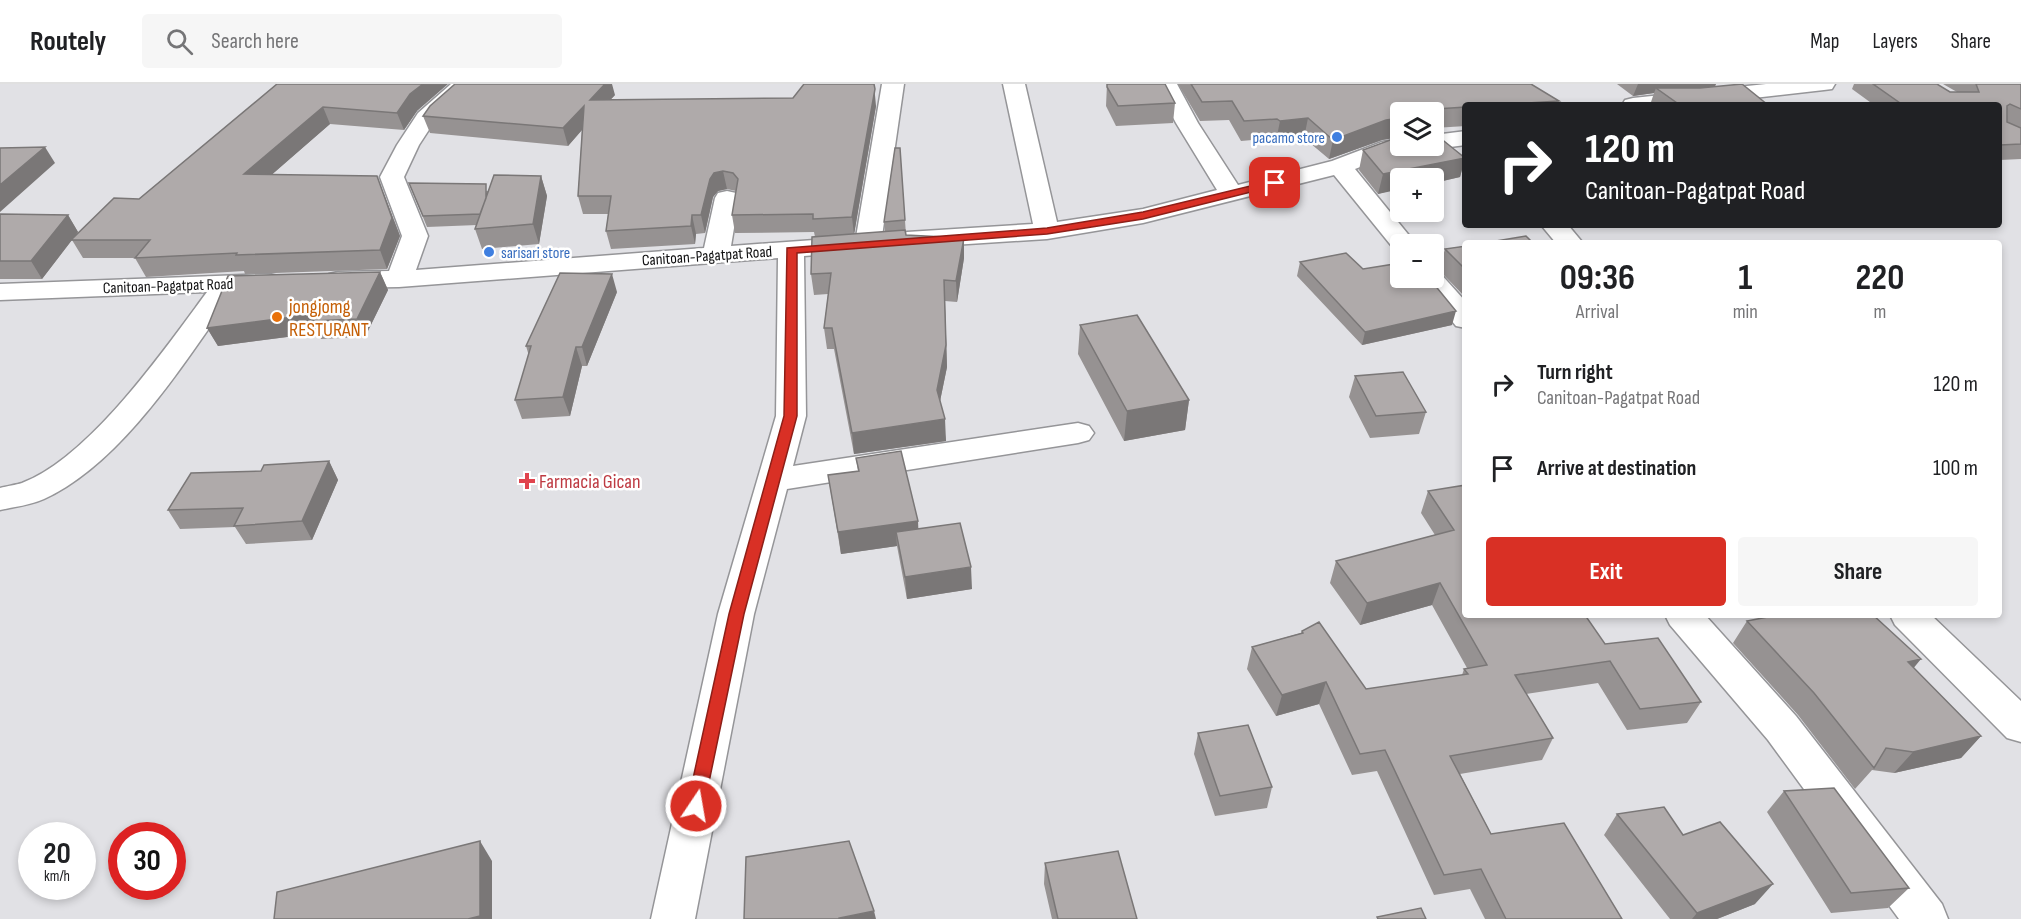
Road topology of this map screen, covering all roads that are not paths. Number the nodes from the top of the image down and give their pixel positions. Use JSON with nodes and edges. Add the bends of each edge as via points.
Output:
{"nodes":[{"id":1,"x":464,"y":84,"type":"edge"},
{"id":2,"x":893,"y":84,"type":"edge"},
{"id":3,"x":1014,"y":84,"type":"edge"},
{"id":4,"x":1166,"y":84,"type":"edge"},
{"id":5,"x":1824,"y":84,"type":"edge"},
{"id":6,"x":1717,"y":89,"type":"edge"},
{"id":7,"x":1649,"y":102,"type":"edge"},
{"id":8,"x":1462,"y":138,"type":"edge"},
{"id":9,"x":1444,"y":141,"type":"edge"},
{"id":10,"x":1390,"y":147,"type":"edge"},
{"id":11,"x":1340,"y":166,"type":"junction"},
{"id":12,"x":1232,"y":194,"type":"junction"},
{"id":13,"x":727,"y":198,"type":"dead end"},
{"id":14,"x":1557,"y":228,"type":"edge"},
{"id":15,"x":1047,"y":231,"type":"junction"},
{"id":16,"x":1395,"y":234,"type":"edge"},
{"id":17,"x":1567,"y":240,"type":"edge"},
{"id":18,"x":868,"y":243,"type":"junction"},
{"id":19,"x":791,"y":250,"type":"junction"},
{"id":20,"x":716,"y":254,"type":"junction"},
{"id":21,"x":399,"y":279,"type":"junction"},
{"id":22,"x":227,"y":283,"type":"junction"},
{"id":23,"x":1439,"y":288,"type":"edge"},
{"id":24,"x":0,"y":292,"type":"edge"},
{"id":25,"x":1462,"y":315,"type":"edge"},
{"id":26,"x":1078,"y":433,"type":"dead end"},
{"id":27,"x":775,"y":480,"type":"junction"},
{"id":28,"x":0,"y":499,"type":"edge"},
{"id":29,"x":1686,"y":618,"type":"edge"},
{"id":30,"x":1911,"y":618,"type":"edge"},
{"id":31,"x":2021,"y":726,"type":"edge"},
{"id":32,"x":673,"y":919,"type":"edge"},
{"id":33,"x":1926,"y":919,"type":"edge"}],
"edges":[{"from":1,"to":21,"type":"street","via":[[426,118],[392,177],[416,236]]},
{"from":2,"to":18,"type":"street"},
{"from":3,"to":15,"type":"street"},
{"from":4,"to":12,"type":"street"},
{"from":5,"to":6,"type":"street"},
{"from":6,"to":7,"type":"street"},
{"from":8,"to":9,"type":"street"},
{"from":10,"to":11,"type":"street","name":"Canitoan-Pagatpat Road"},
{"from":11,"to":12,"type":"street","name":"Canitoan-Pagatpat Road"},
{"from":11,"to":16,"type":"street"},
{"from":12,"to":15,"type":"street","name":"Canitoan-Pagatpat Road","via":[[1143,216]]},
{"from":13,"to":20,"type":"street"},
{"from":14,"to":17,"type":"street"},
{"from":15,"to":18,"type":"street","name":"Canitoan-Pagatpat Road"},
{"from":18,"to":19,"type":"street","name":"Canitoan-Pagatpat Road"},
{"from":19,"to":20,"type":"street","name":"Canitoan-Pagatpat Road"},
{"from":19,"to":27,"type":"street","via":[[790,416]]},
{"from":20,"to":21,"type":"street","name":"Canitoan-Pagatpat Road"},
{"from":21,"to":22,"type":"street","name":"Canitoan-Pagatpat Road"},
{"from":22,"to":24,"type":"street","name":"Canitoan-Pagatpat Road"},
{"from":22,"to":28,"type":"street","via":[[147,392],[108,436],[71,469],[31,492]]},
{"from":23,"to":25,"type":"street"},
{"from":26,"to":27,"type":"street"},
{"from":27,"to":32,"type":"street","via":[[736,614]]},
{"from":29,"to":33,"type":"street","via":[[1782,728]]},
{"from":30,"to":31,"type":"street"}]}
